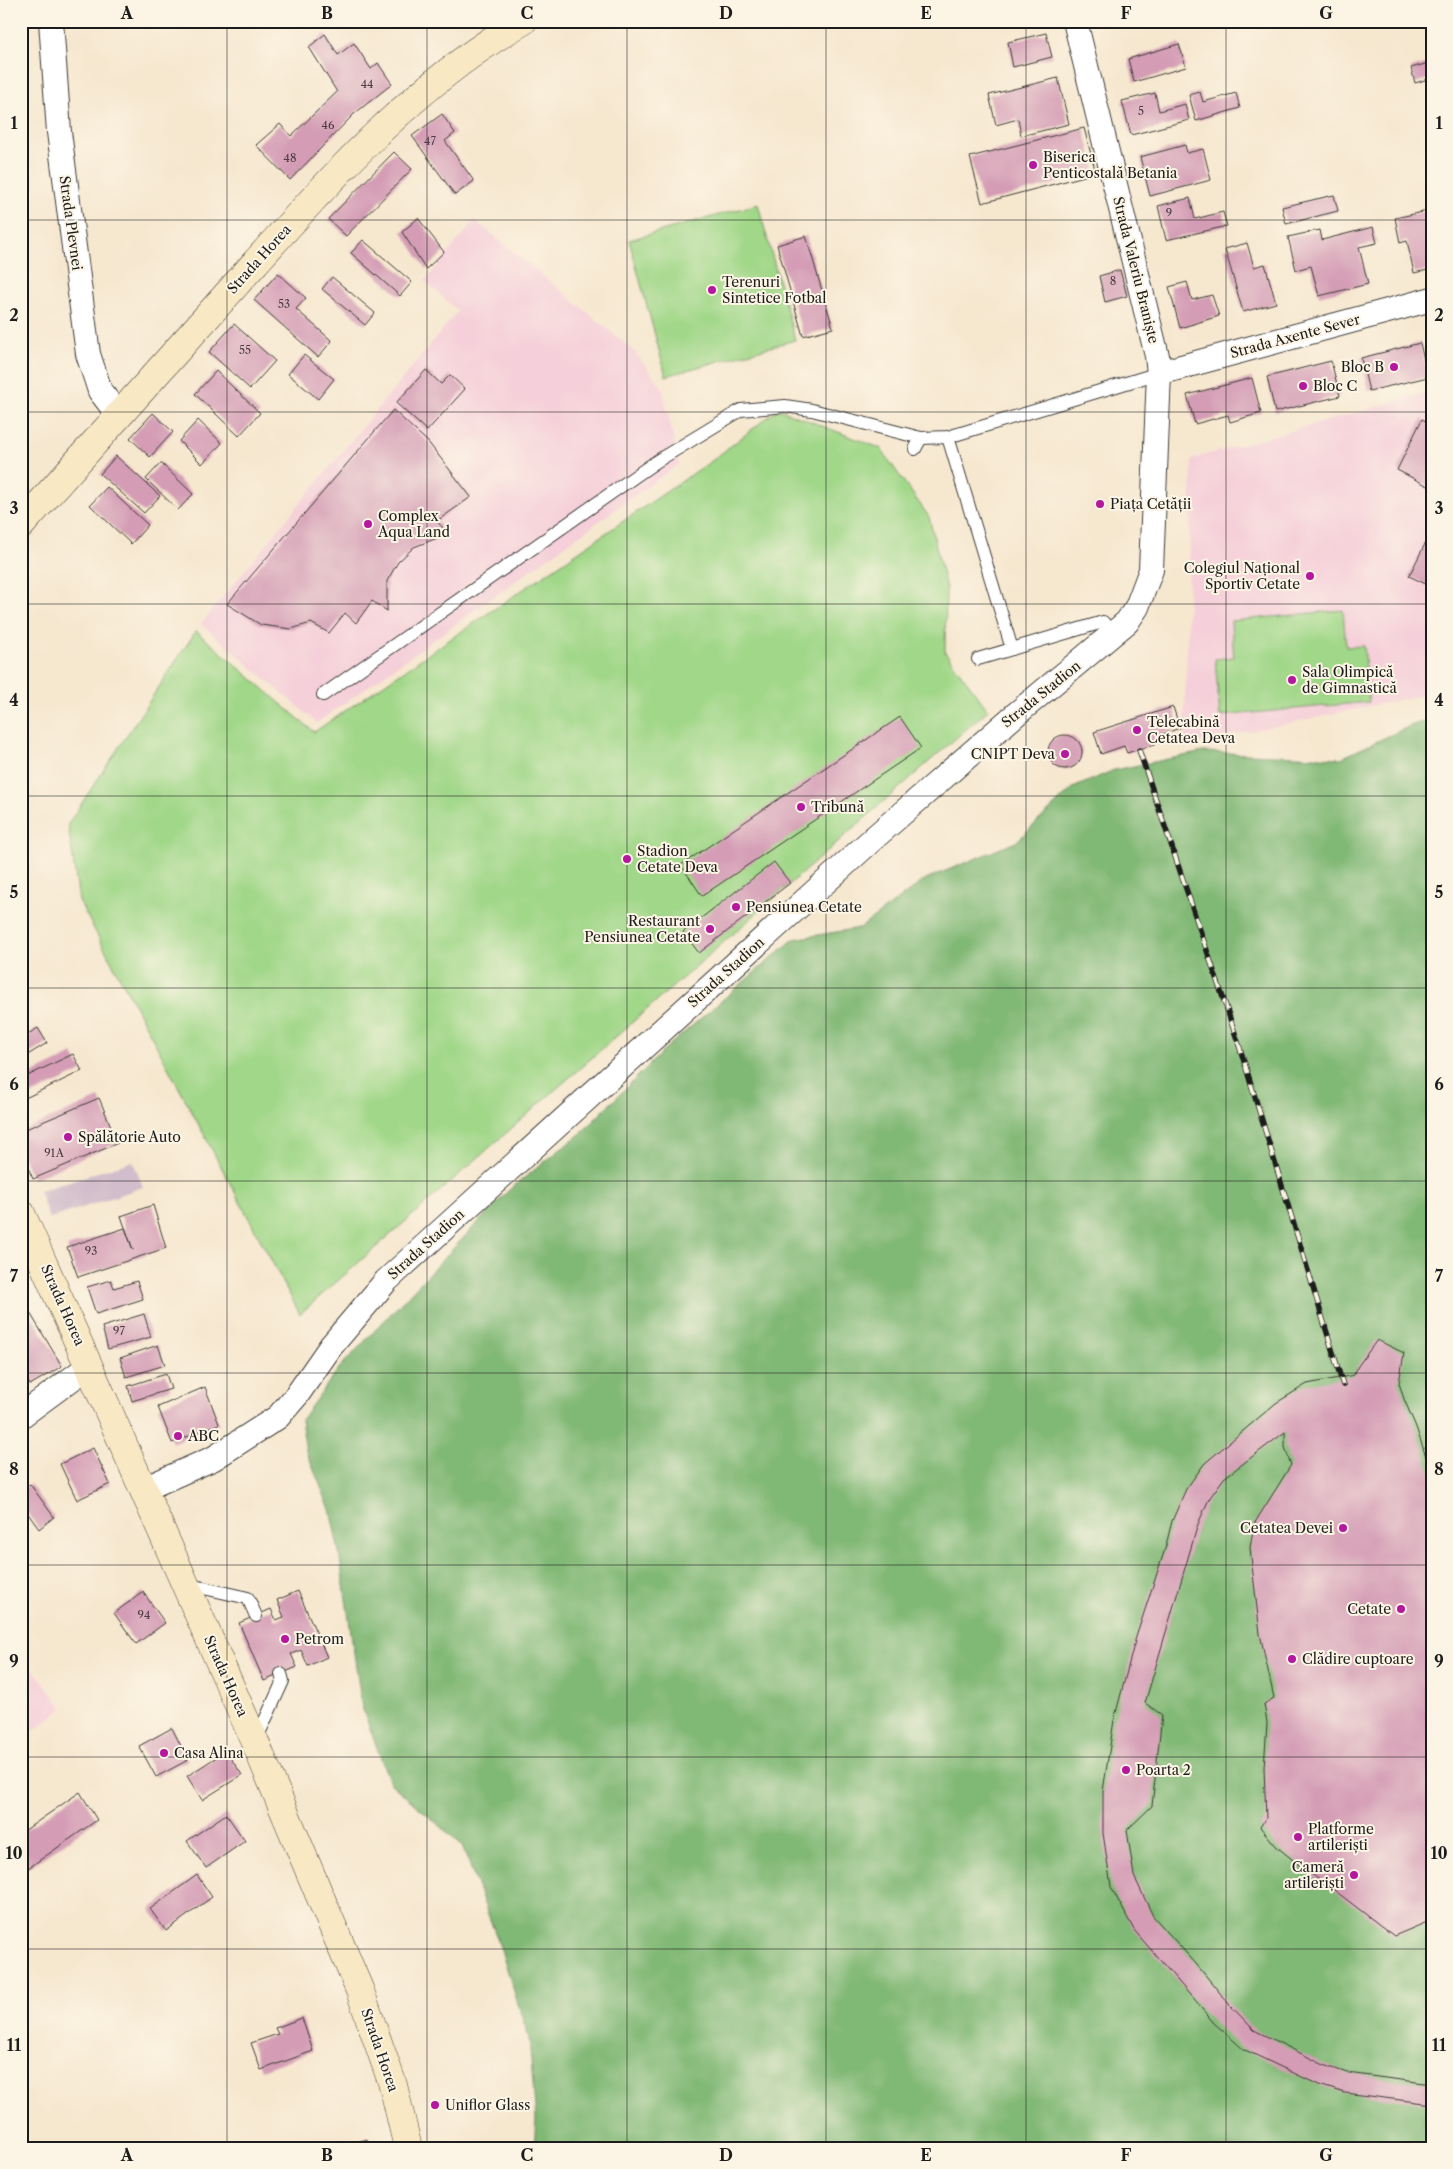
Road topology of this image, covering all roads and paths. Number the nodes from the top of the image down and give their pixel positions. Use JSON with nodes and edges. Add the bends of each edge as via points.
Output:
{"nodes":[{"id":1,"x":51,"y":21,"type":"edge"},
{"id":2,"x":523,"y":21,"type":"edge"},
{"id":3,"x":1074,"y":21,"type":"edge"},
{"id":4,"x":1432,"y":299,"type":"edge"},
{"id":5,"x":1159,"y":373,"type":"junction"},
{"id":6,"x":121,"y":414,"type":"junction"},
{"id":7,"x":948,"y":437,"type":"junction"},
{"id":8,"x":21,"y":525,"type":"edge"},
{"id":9,"x":1113,"y":635,"type":"junction"},
{"id":10,"x":1012,"y":649,"type":"junction"},
{"id":11,"x":978,"y":659,"type":"dead end"},
{"id":12,"x":323,"y":696,"type":"dead end"},
{"id":13,"x":21,"y":1213,"type":"edge"},
{"id":14,"x":89,"y":1366,"type":"junction"},
{"id":15,"x":21,"y":1416,"type":"edge"},
{"id":16,"x":144,"y":1489,"type":"junction"},
{"id":17,"x":186,"y":1584,"type":"junction"},
{"id":18,"x":256,"y":1616,"type":"dead end"},
{"id":19,"x":281,"y":1674,"type":"dead end"},
{"id":20,"x":255,"y":1742,"type":"junction"},
{"id":21,"x":408,"y":2148,"type":"edge"}],
"edges":[{"from":1,"to":6,"type":"street","name":"Strada Plevnei","via":[[59,132],[88,354],[100,392]]},
{"from":2,"to":6,"type":"main road","name":"Strada Horea","via":[[462,60],[388,122],[332,178]]},
{"from":3,"to":5,"type":"street","name":"Strada Valeriu Braniște"},
{"from":4,"to":5,"type":"street","name":"Strada Axente Sever"},
{"from":5,"to":7,"type":"lane"},
{"from":5,"to":9,"type":"street","name":"Strada Stadion","via":[[1151,570],[1137,607]]},
{"from":6,"to":8,"type":"main road","name":"Strada Horea"},
{"from":7,"to":10,"type":"lane"},
{"from":7,"to":12,"type":"lane","via":[[918,444],[812,410],[785,406],[741,410],[657,461]]},
{"from":9,"to":10,"type":"lane","via":[[1103,622]]},
{"from":9,"to":16,"type":"street","name":"Strada Stadion","via":[[1014,715],[875,837],[386,1281],[331,1346],[278,1417],[214,1458]]},
{"from":10,"to":11,"type":"lane"},
{"from":13,"to":14,"type":"main road","name":"Strada Horea"},
{"from":14,"to":15,"type":"street"},
{"from":14,"to":16,"type":"main road","name":"Strada Horea"},
{"from":16,"to":17,"type":"main road","name":"Strada Horea"},
{"from":17,"to":18,"type":"lane","via":[[248,1598]]},
{"from":17,"to":20,"type":"main road","name":"Strada Horea"},
{"from":19,"to":20,"type":"lane","via":[[283,1681]]},
{"from":20,"to":21,"type":"main road","name":"Strada Horea","via":[[360,1991],[393,2084]]}]}
